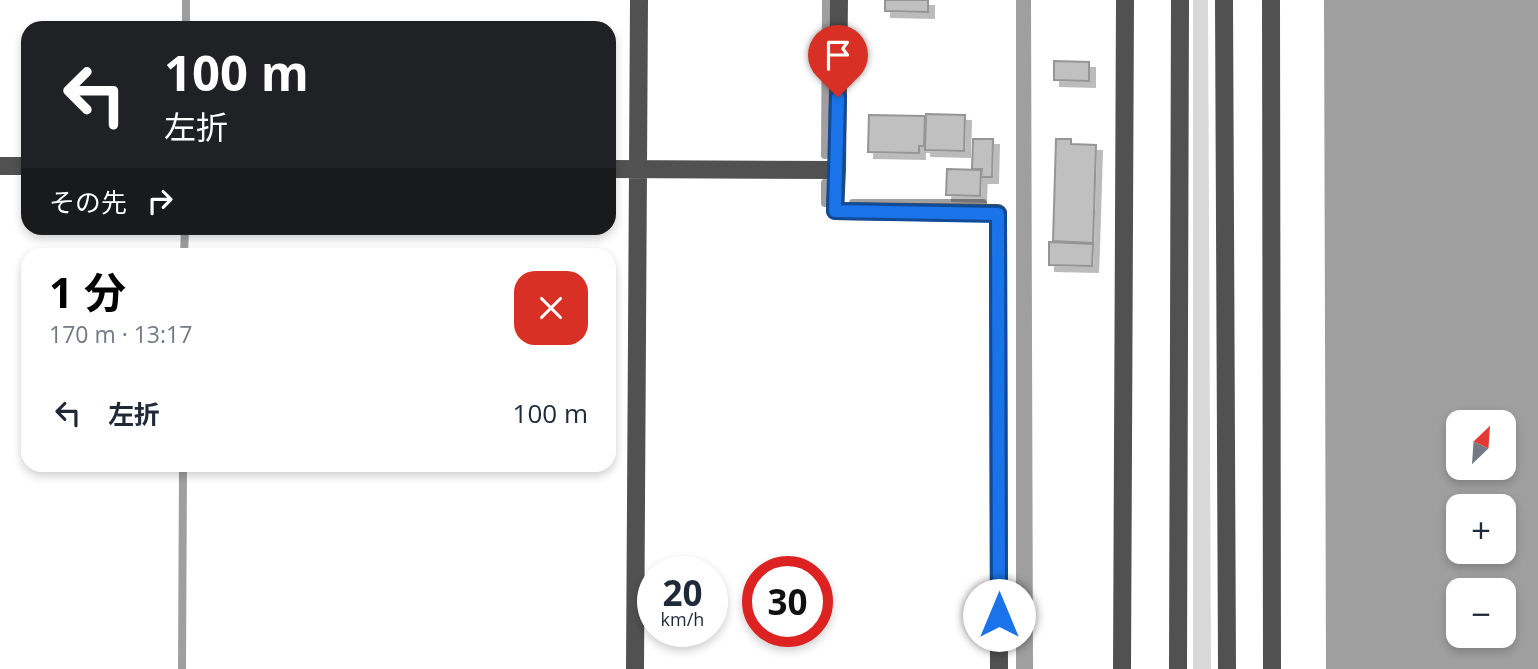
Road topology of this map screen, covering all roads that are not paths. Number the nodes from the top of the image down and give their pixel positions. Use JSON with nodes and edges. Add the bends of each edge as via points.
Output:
{"nodes":[{"id":1,"x":639,"y":0,"type":"edge"},
{"id":2,"x":839,"y":0,"type":"edge"},
{"id":3,"x":1125,"y":0,"type":"edge"},
{"id":4,"x":1180,"y":0,"type":"edge"},
{"id":5,"x":1224,"y":0,"type":"edge"},
{"id":6,"x":1271,"y":0,"type":"edge"},
{"id":7,"x":0,"y":166,"type":"edge"},
{"id":8,"x":21,"y":166,"type":"edge"},
{"id":9,"x":616,"y":169,"type":"edge"},
{"id":10,"x":638,"y":170,"type":"junction"},
{"id":11,"x":837,"y":170,"type":"junction"},
{"id":12,"x":635,"y":669,"type":"edge"},
{"id":13,"x":999,"y":669,"type":"edge"},
{"id":14,"x":1122,"y":669,"type":"edge"},
{"id":15,"x":1178,"y":669,"type":"edge"},
{"id":16,"x":1227,"y":669,"type":"edge"},
{"id":17,"x":1272,"y":669,"type":"edge"}],
"edges":[{"from":1,"to":10,"type":"street"},
{"from":2,"to":11,"type":"street"},
{"from":3,"to":14,"type":"street"},
{"from":4,"to":15,"type":"street"},
{"from":5,"to":16,"type":"street"},
{"from":6,"to":17,"type":"street"},
{"from":7,"to":8,"type":"street"},
{"from":9,"to":10,"type":"street"},
{"from":10,"to":11,"type":"street"},
{"from":10,"to":12,"type":"street"},
{"from":11,"to":13,"type":"street","via":[[835,211],[998,214]]}]}
